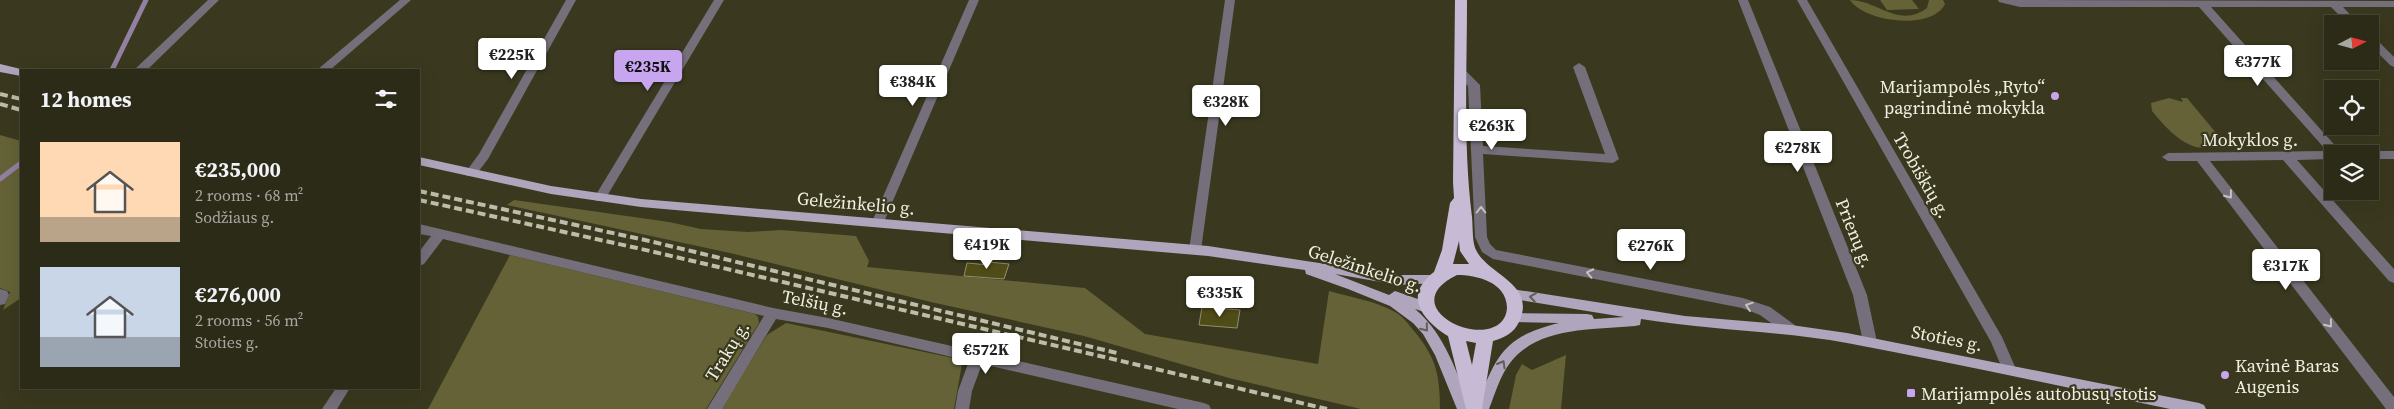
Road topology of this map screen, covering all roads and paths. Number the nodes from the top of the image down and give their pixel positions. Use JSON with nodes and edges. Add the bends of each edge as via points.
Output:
{"nodes":[{"id":1,"x":214,"y":0,"type":"edge"},
{"id":2,"x":406,"y":0,"type":"edge"},
{"id":3,"x":571,"y":0,"type":"edge"},
{"id":4,"x":719,"y":0,"type":"edge"},
{"id":5,"x":974,"y":0,"type":"edge"},
{"id":6,"x":1230,"y":0,"type":"edge"},
{"id":7,"x":1461,"y":0,"type":"edge"},
{"id":8,"x":1743,"y":0,"type":"edge"},
{"id":9,"x":1802,"y":0,"type":"edge"},
{"id":10,"x":2003,"y":0,"type":"edge"},
{"id":11,"x":2308,"y":2,"type":"edge"},
{"id":12,"x":2201,"y":3,"type":"junction"},
{"id":13,"x":2334,"y":4,"type":"junction"},
{"id":14,"x":2394,"y":4,"type":"edge"},
{"id":15,"x":2345,"y":15,"type":"edge"},
{"id":16,"x":2379,"y":48,"type":"edge"},
{"id":17,"x":2394,"y":63,"type":"edge"},
{"id":18,"x":1579,"y":67,"type":"dead end"},
{"id":19,"x":0,"y":68,"type":"edge"},
{"id":20,"x":141,"y":69,"type":"edge"},
{"id":21,"x":324,"y":69,"type":"edge"},
{"id":22,"x":20,"y":72,"type":"edge"},
{"id":23,"x":1462,"y":73,"type":"junction"},
{"id":24,"x":2326,"y":145,"type":"edge"},
{"id":25,"x":1478,"y":150,"type":"junction"},
{"id":26,"x":2324,"y":154,"type":"edge"},
{"id":27,"x":2379,"y":155,"type":"edge"},
{"id":28,"x":2394,"y":155,"type":"edge"},
{"id":29,"x":2200,"y":156,"type":"junction"},
{"id":30,"x":2287,"y":156,"type":"junction"},
{"id":31,"x":2168,"y":157,"type":"dead end"},
{"id":32,"x":420,"y":161,"type":"edge"},
{"id":33,"x":471,"y":172,"type":"junction"},
{"id":34,"x":1460,"y":182,"type":"junction"},
{"id":35,"x":600,"y":198,"type":"junction"},
{"id":36,"x":877,"y":224,"type":"junction"},
{"id":37,"x":420,"y":229,"type":"edge"},
{"id":38,"x":439,"y":234,"type":"junction"},
{"id":39,"x":1196,"y":250,"type":"junction"},
{"id":40,"x":420,"y":260,"type":"edge"},
{"id":41,"x":1292,"y":264,"type":"junction"},
{"id":42,"x":1484,"y":272,"type":"junction"},
{"id":43,"x":1437,"y":277,"type":"junction"},
{"id":44,"x":2394,"y":278,"type":"edge"},
{"id":45,"x":1354,"y":287,"type":"junction"},
{"id":46,"x":0,"y":294,"type":"edge"},
{"id":47,"x":1512,"y":294,"type":"junction"},
{"id":48,"x":0,"y":300,"type":"edge"},
{"id":49,"x":1427,"y":308,"type":"junction"},
{"id":50,"x":773,"y":313,"type":"junction"},
{"id":51,"x":1514,"y":317,"type":"junction"},
{"id":52,"x":1635,"y":321,"type":"junction"},
{"id":53,"x":1685,"y":321,"type":"junction"},
{"id":54,"x":1791,"y":330,"type":"junction"},
{"id":55,"x":1456,"y":333,"type":"junction"},
{"id":56,"x":1485,"y":337,"type":"junction"},
{"id":57,"x":1870,"y":342,"type":"junction"},
{"id":58,"x":977,"y":358,"type":"junction"},
{"id":59,"x":2009,"y":369,"type":"junction"},
{"id":60,"x":342,"y":389,"type":"edge"},
{"id":61,"x":1169,"y":405,"type":"edge"},
{"id":62,"x":2394,"y":408,"type":"edge"},
{"id":63,"x":329,"y":409,"type":"edge"},
{"id":64,"x":714,"y":409,"type":"edge"},
{"id":65,"x":962,"y":409,"type":"edge"},
{"id":66,"x":1204,"y":409,"type":"edge"},
{"id":67,"x":1474,"y":409,"type":"edge"},
{"id":68,"x":2199,"y":409,"type":"edge"}],
"edges":[{"from":1,"to":20,"type":"street"},
{"from":2,"to":21,"type":"street"},
{"from":3,"to":33,"type":"street","via":[[484,156]]},
{"from":4,"to":35,"type":"street"},
{"from":5,"to":36,"type":"street"},
{"from":6,"to":39,"type":"street"},
{"from":7,"to":23,"type":"highway"},
{"from":8,"to":57,"type":"street","name":"Prienų g.","via":[[1860,295]]},
{"from":9,"to":59,"type":"street","name":"Trobiškių g.","via":[[1997,340]]},
{"from":10,"to":12,"type":"street","via":[[2020,4]]},
{"from":11,"to":12,"type":"street"},
{"from":11,"to":13,"type":"street"},
{"from":12,"to":24,"type":"street"},
{"from":13,"to":14,"type":"street"},
{"from":13,"to":15,"type":"street"},
{"from":16,"to":17,"type":"street"},
{"from":18,"to":25,"type":"street","via":[[1613,159]]},
{"from":19,"to":22,"type":"main road"},
{"from":23,"to":25,"type":"street","via":[[1474,85]]},
{"from":23,"to":34,"type":"highway"},
{"from":54,"to":25,"type":"street","one_way":true,"via":[[1765,311],[1743,303],[1493,254],[1485,248],[1481,237]]},
{"from":26,"to":30,"type":"street","name":"Mokyklos g."},
{"from":27,"to":28,"type":"street"},
{"from":29,"to":30,"type":"street","name":"Mokyklos g."},
{"from":29,"to":31,"type":"street","name":"Mokyklos g."},
{"from":29,"to":62,"type":"street","one_way":true},
{"from":30,"to":44,"type":"street"},
{"from":32,"to":33,"type":"main road","name":"Geležinkelio g."},
{"from":33,"to":35,"type":"main road","name":"Geležinkelio g."},
{"from":34,"to":42,"type":"highway","via":[[1468,251]]},
{"from":34,"to":43,"type":"highway","via":[[1450,250]]},
{"from":35,"to":36,"type":"main road","name":"Geležinkelio g."},
{"from":36,"to":39,"type":"main road","name":"Geležinkelio g."},
{"from":37,"to":38,"type":"street","name":"Telšių g."},
{"from":38,"to":40,"type":"street"},
{"from":38,"to":50,"type":"street","name":"Telšių g."},
{"from":39,"to":41,"type":"main road","name":"Geležinkelio g."},
{"from":41,"to":43,"type":"main road","name":"Geležinkelio g.","via":[[1398,280]]},
{"from":41,"to":45,"type":"main road","name":"Geležinkelio g."},
{"from":42,"to":43,"type":"highway","via":[[1455,269]]},
{"from":42,"to":47,"type":"highway","via":[[1505,285]]},
{"from":43,"to":49,"type":"highway","via":[[1427,288]]},
{"from":45,"to":49,"type":"main road","name":"Geležinkelio g.","via":[[1396,296]]},
{"from":45,"to":67,"type":"main road","one_way":true,"via":[[1406,309],[1416,317],[1432,337]]},
{"from":46,"to":48,"type":"street"},
{"from":47,"to":51,"type":"highway","via":[[1516,306]]},
{"from":53,"to":47,"type":"main road","name":"Stoties g.","one_way":true},
{"from":49,"to":55,"type":"highway","via":[[1443,327]]},
{"from":50,"to":58,"type":"street","name":"Telšių g."},
{"from":50,"to":64,"type":"street","name":"Trakų g."},
{"from":51,"to":52,"type":"main road","name":"Stoties g."},
{"from":51,"to":56,"type":"highway","via":[[1503,330]]},
{"from":52,"to":53,"type":"main road","name":"Stoties g."},
{"from":67,"to":52,"type":"main road","one_way":true,"via":[[1504,359],[1523,342],[1548,331]]},
{"from":53,"to":54,"type":"main road","name":"Stoties g."},
{"from":54,"to":57,"type":"main road","name":"Stoties g."},
{"from":55,"to":56,"type":"highway"},
{"from":55,"to":67,"type":"highway"},
{"from":56,"to":67,"type":"highway"},
{"from":57,"to":59,"type":"main road","name":"Stoties g."},
{"from":58,"to":61,"type":"street","name":"Telšių g."},
{"from":58,"to":65,"type":"street"},
{"from":59,"to":68,"type":"main road","name":"Stoties g."},
{"from":60,"to":63,"type":"street"},
{"from":61,"to":66,"type":"street","name":"Telšių g."}]}
